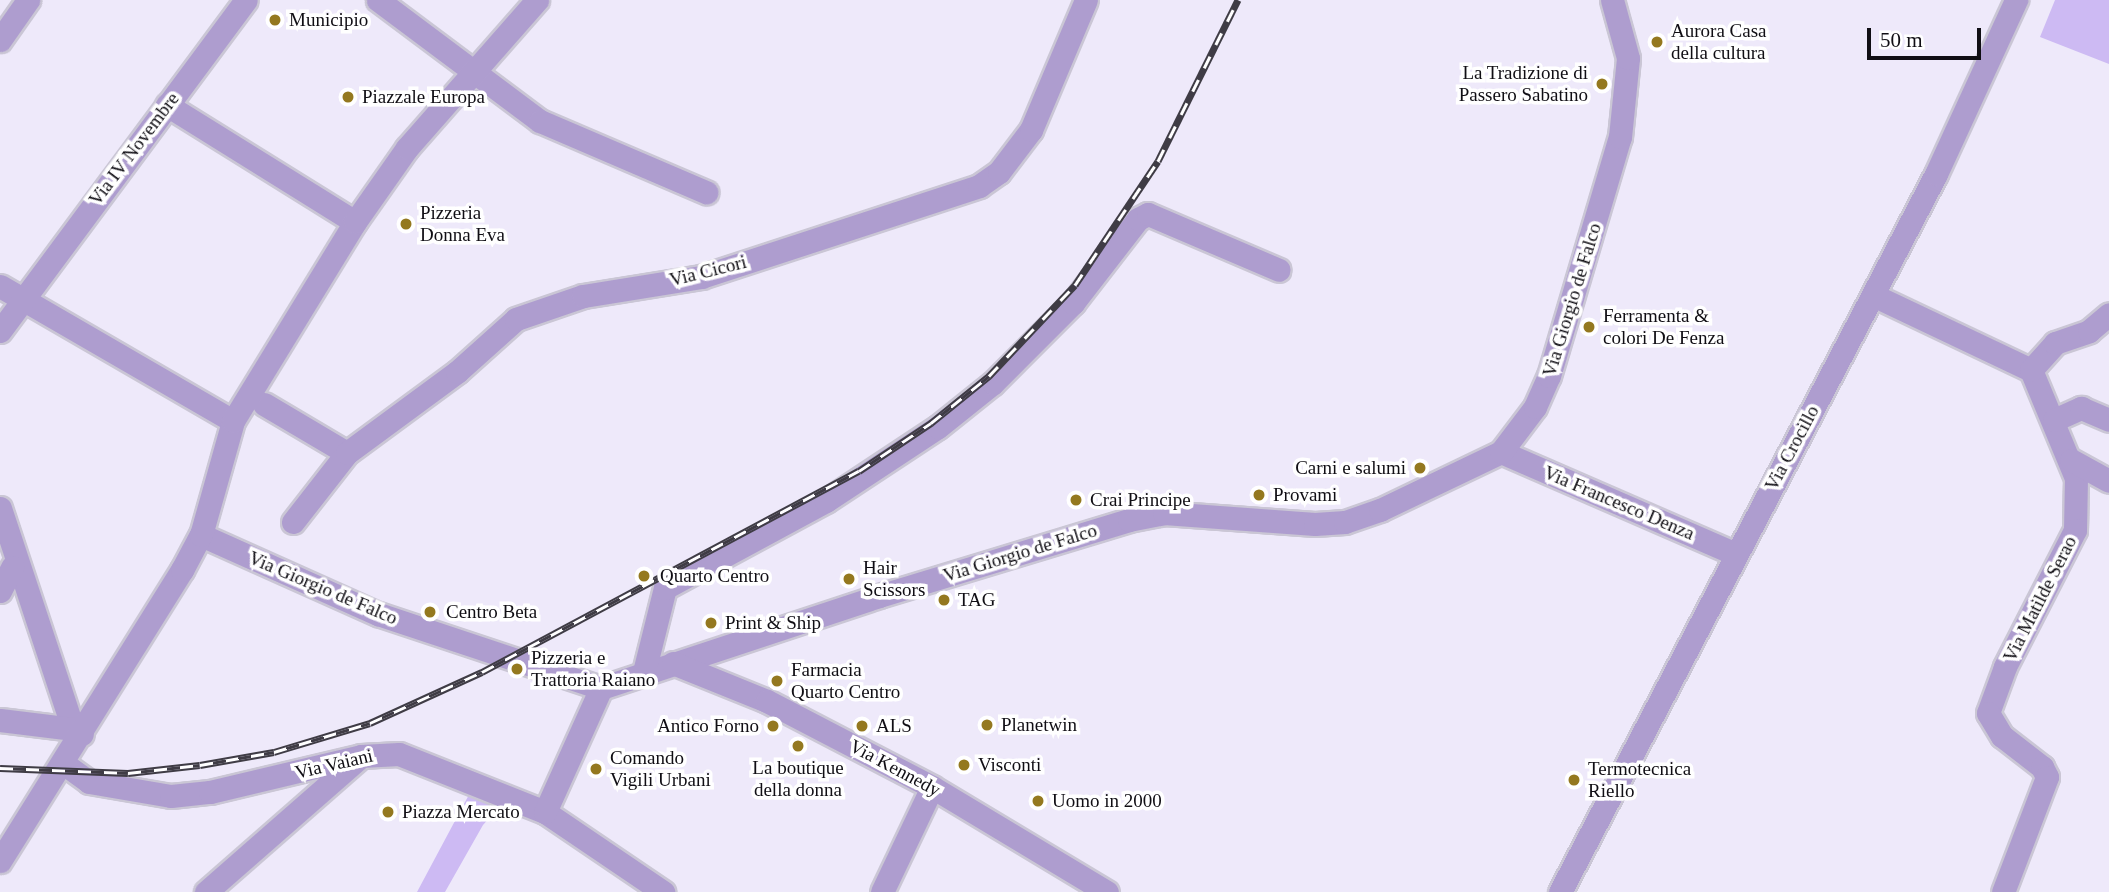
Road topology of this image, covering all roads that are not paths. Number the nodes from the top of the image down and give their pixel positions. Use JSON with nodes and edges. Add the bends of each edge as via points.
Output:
{"nodes":[{"id":1,"x":28,"y":0,"type":"edge"},
{"id":2,"x":246,"y":0,"type":"edge"},
{"id":3,"x":378,"y":0,"type":"edge"},
{"id":4,"x":537,"y":0,"type":"edge"},
{"id":5,"x":1086,"y":0,"type":"edge"},
{"id":6,"x":1612,"y":0,"type":"edge"},
{"id":7,"x":2016,"y":0,"type":"edge"},
{"id":8,"x":0,"y":40,"type":"edge"},
{"id":9,"x":476,"y":70,"type":"junction"},
{"id":10,"x":167,"y":105,"type":"junction"},
{"id":11,"x":706,"y":192,"type":"dead end"},
{"id":12,"x":355,"y":222,"type":"junction"},
{"id":13,"x":1279,"y":270,"type":"dead end"},
{"id":14,"x":0,"y":286,"type":"edge"},
{"id":15,"x":1873,"y":295,"type":"junction"},
{"id":16,"x":22,"y":298,"type":"junction"},
{"id":17,"x":2109,"y":314,"type":"edge"},
{"id":18,"x":0,"y":331,"type":"edge"},
{"id":19,"x":2031,"y":370,"type":"junction"},
{"id":20,"x":264,"y":404,"type":"dead end"},
{"id":21,"x":2054,"y":420,"type":"junction"},
{"id":22,"x":2109,"y":420,"type":"edge"},
{"id":23,"x":233,"y":421,"type":"junction"},
{"id":24,"x":1501,"y":452,"type":"junction"},
{"id":25,"x":347,"y":453,"type":"junction"},
{"id":26,"x":2071,"y":460,"type":"junction"},
{"id":27,"x":2109,"y":481,"type":"edge"},
{"id":28,"x":0,"y":508,"type":"edge"},
{"id":29,"x":293,"y":522,"type":"dead end"},
{"id":30,"x":201,"y":536,"type":"junction"},
{"id":31,"x":1736,"y":554,"type":"junction"},
{"id":32,"x":11,"y":566,"type":"edge"},
{"id":33,"x":0,"y":591,"type":"edge"},
{"id":34,"x":673,"y":663,"type":"junction"},
{"id":35,"x":645,"y":672,"type":"junction"},
{"id":36,"x":601,"y":688,"type":"junction"},
{"id":37,"x":0,"y":720,"type":"edge"},
{"id":38,"x":77,"y":731,"type":"junction"},
{"id":39,"x":361,"y":756,"type":"junction"},
{"id":40,"x":63,"y":763,"type":"junction"},
{"id":41,"x":932,"y":787,"type":"junction"},
{"id":42,"x":545,"y":812,"type":"junction"},
{"id":43,"x":1,"y":860,"type":"edge"},
{"id":44,"x":206,"y":892,"type":"edge"},
{"id":45,"x":663,"y":892,"type":"edge"},
{"id":46,"x":882,"y":892,"type":"edge"},
{"id":47,"x":1107,"y":892,"type":"edge"},
{"id":48,"x":1560,"y":892,"type":"edge"},
{"id":49,"x":2003,"y":892,"type":"edge"}],
"edges":[{"from":1,"to":8,"type":"street"},
{"from":2,"to":10,"type":"street","name":"Via IV Novembre"},
{"from":3,"to":9,"type":"street"},
{"from":4,"to":9,"type":"street"},
{"from":5,"to":25,"type":"street","name":"Via Cicori","via":[[1031,130],[999,172],[979,186],[701,277],[583,296],[516,319],[457,372]]},
{"from":6,"to":24,"type":"street","name":"Via Giorgio de Falco","via":[[1628,58],[1620,138],[1549,376],[1535,407]]},
{"from":7,"to":15,"type":"street","name":"Via Crocillo"},
{"from":9,"to":11,"type":"street","via":[[483,82],[540,121]]},
{"from":9,"to":12,"type":"street","via":[[407,148]]},
{"from":10,"to":12,"type":"street"},
{"from":10,"to":16,"type":"street","name":"Via IV Novembre"},
{"from":12,"to":23,"type":"street"},
{"from":13,"to":35,"type":"street","via":[[1148,214],[1138,219],[1073,303],[993,383],[938,427],[825,500],[665,588]]},
{"from":14,"to":16,"type":"street"},
{"from":15,"to":19,"type":"street"},
{"from":15,"to":31,"type":"street","name":"Via Crocillo"},
{"from":16,"to":18,"type":"street","name":"Via IV Novembre"},
{"from":16,"to":23,"type":"street"},
{"from":17,"to":19,"type":"street","via":[[2089,331],[2055,343]]},
{"from":19,"to":21,"type":"street","name":"Via Matilde Serao","via":[[2039,399]]},
{"from":20,"to":25,"type":"street"},
{"from":21,"to":22,"type":"street","via":[[2081,408]]},
{"from":21,"to":26,"type":"street","name":"Via Matilde Serao"},
{"from":23,"to":30,"type":"street"},
{"from":24,"to":31,"type":"street","name":"Via Francesco Denza"},
{"from":24,"to":34,"type":"street","name":"Via Giorgio de Falco","via":[[1423,492],[1345,522],[1272,522],[1164,513]]},
{"from":25,"to":29,"type":"street","name":"Via Cicori"},
{"from":26,"to":27,"type":"street"},
{"from":26,"to":49,"type":"street","name":"Via Matilde Serao","via":[[2077,503],[2075,530],[2005,667],[1988,713],[2002,736],[2047,777]]},
{"from":28,"to":32,"type":"street"},
{"from":30,"to":36,"type":"street","name":"Via Giorgio de Falco","via":[[378,614]]},
{"from":30,"to":38,"type":"street"},
{"from":31,"to":48,"type":"street","name":"Via Crocillo"},
{"from":32,"to":33,"type":"street"},
{"from":32,"to":38,"type":"street"},
{"from":34,"to":35,"type":"street","name":"Via Giorgio de Falco"},
{"from":34,"to":41,"type":"street","name":"Via Kennedy","via":[[767,701]]},
{"from":35,"to":36,"type":"street","name":"Via Giorgio de Falco"},
{"from":36,"to":42,"type":"street"},
{"from":37,"to":38,"type":"street"},
{"from":38,"to":40,"type":"street"},
{"from":39,"to":40,"type":"street","name":"Via Vaiani","via":[[210,792],[171,796],[89,782]]},
{"from":39,"to":42,"type":"street","name":"Via Vaiani","via":[[418,758]]},
{"from":39,"to":44,"type":"street"},
{"from":40,"to":43,"type":"street"},
{"from":41,"to":46,"type":"street"},
{"from":41,"to":47,"type":"street","name":"Via Kennedy"},
{"from":42,"to":45,"type":"street","name":"Via Vaiani"}]}
